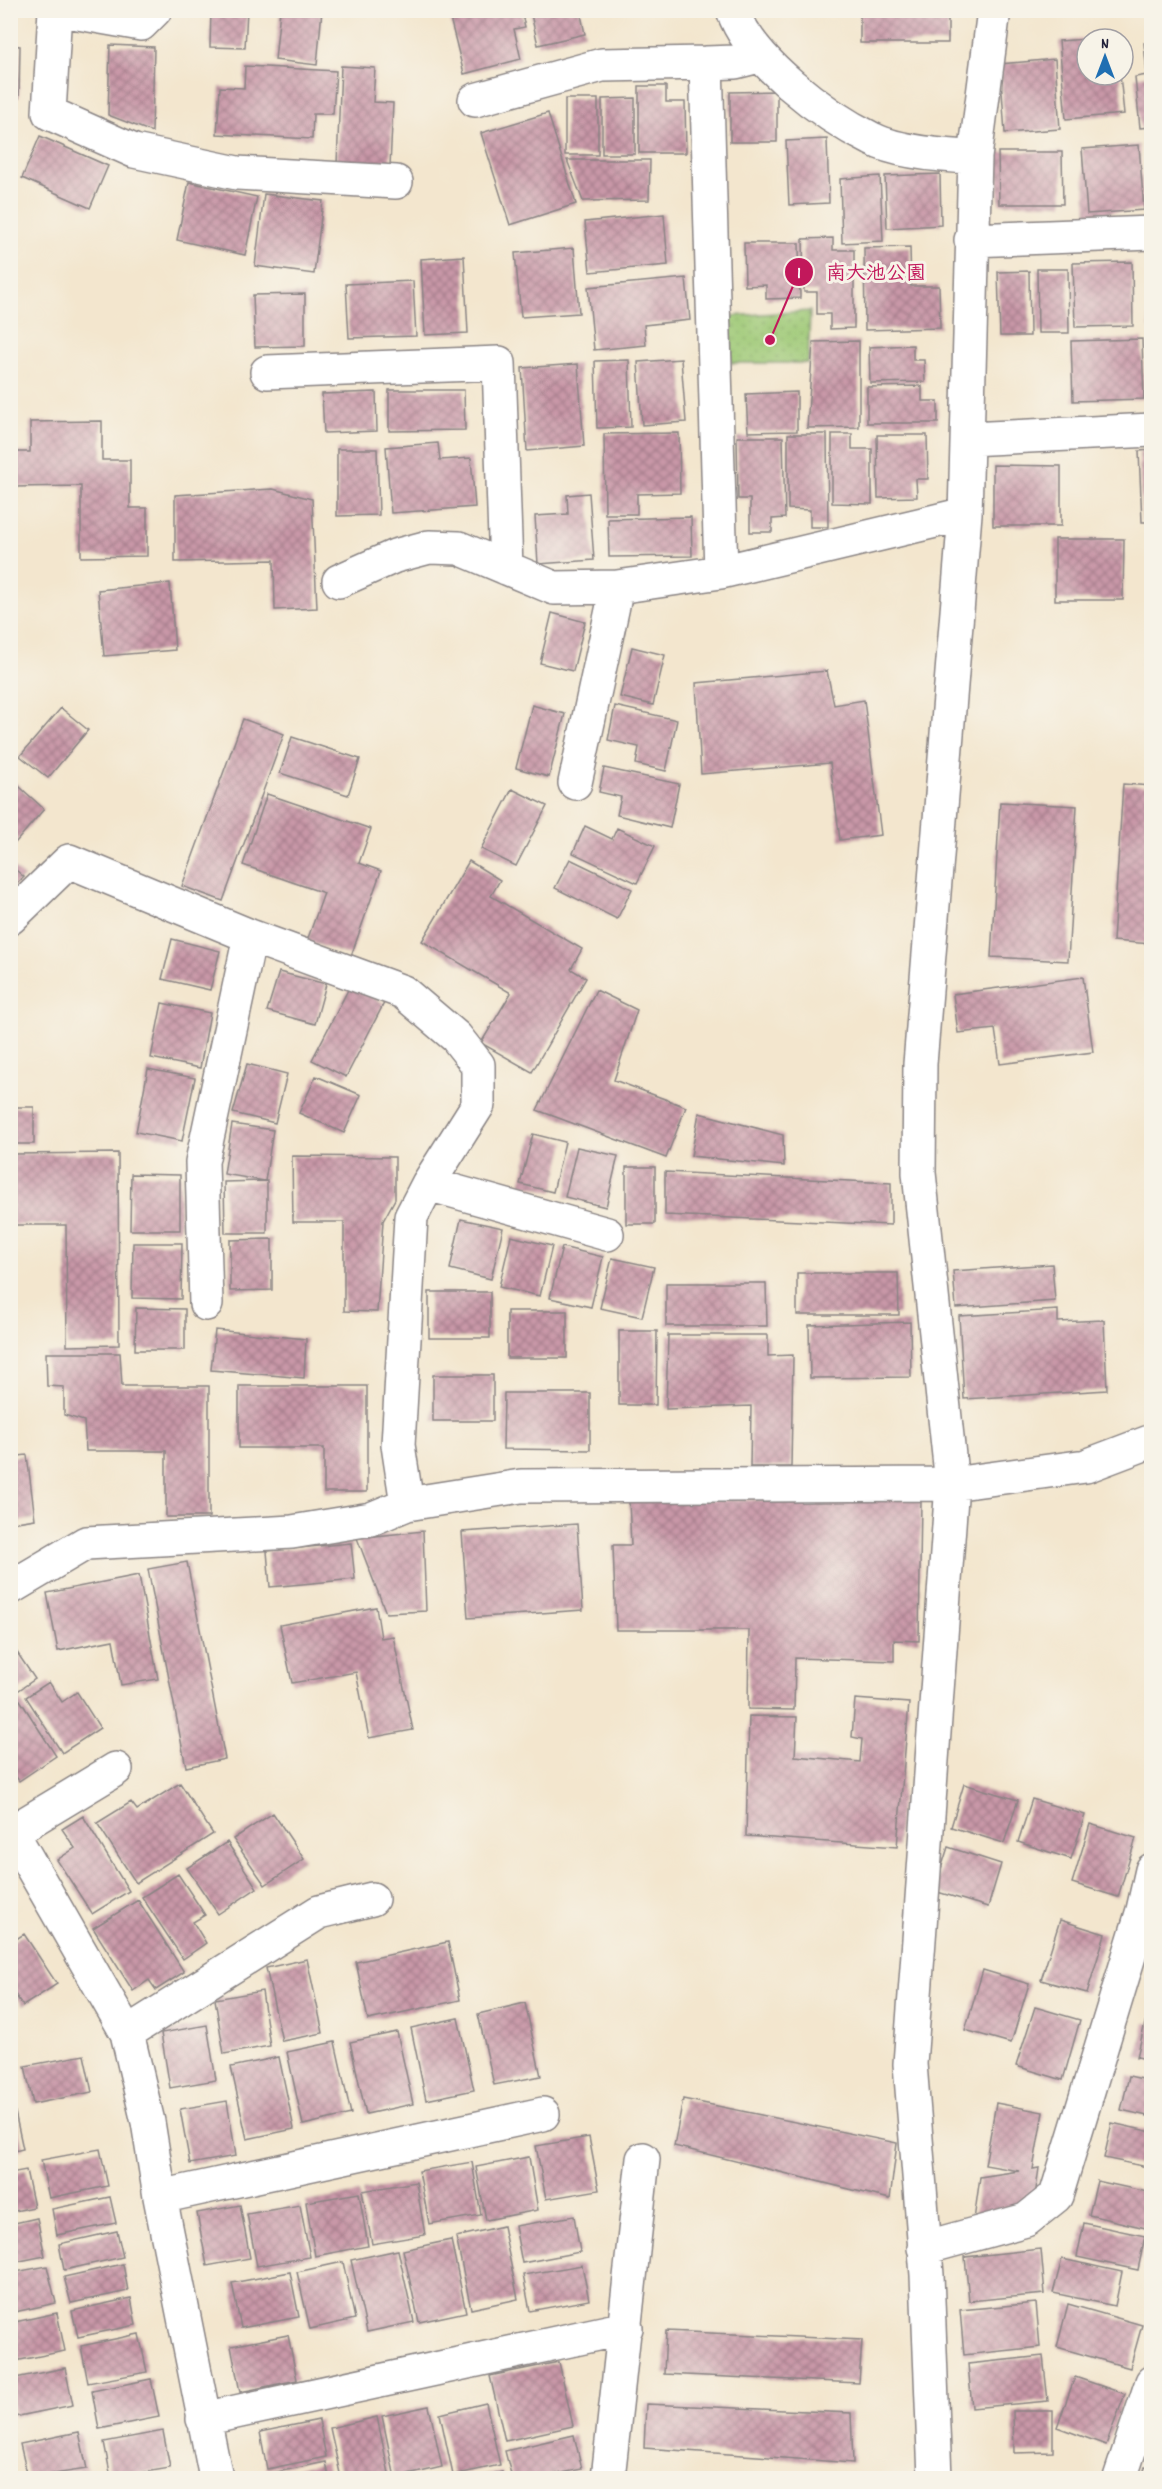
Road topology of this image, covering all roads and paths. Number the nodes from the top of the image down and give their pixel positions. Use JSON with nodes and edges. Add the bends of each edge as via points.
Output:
{"nodes":[{"id":1,"x":56,"y":10,"type":"edge"},
{"id":2,"x":61,"y":10,"type":"edge"},
{"id":3,"x":155,"y":10,"type":"edge"},
{"id":4,"x":733,"y":10,"type":"edge"},
{"id":5,"x":999,"y":11,"type":"edge"},
{"id":6,"x":759,"y":56,"type":"junction"},
{"id":7,"x":706,"y":63,"type":"junction"},
{"id":8,"x":475,"y":100,"type":"dead end"},
{"id":9,"x":975,"y":158,"type":"junction"},
{"id":10,"x":396,"y":182,"type":"dead end"},
{"id":11,"x":1152,"y":233,"type":"edge"},
{"id":12,"x":971,"y":240,"type":"junction"},
{"id":13,"x":267,"y":372,"type":"dead end"},
{"id":14,"x":1152,"y":430,"type":"edge"},
{"id":15,"x":968,"y":439,"type":"junction"},
{"id":16,"x":965,"y":514,"type":"junction"},
{"id":17,"x":506,"y":568,"type":"junction"},
{"id":18,"x":721,"y":572,"type":"junction"},
{"id":19,"x":339,"y":581,"type":"dead end"},
{"id":20,"x":617,"y":587,"type":"junction"},
{"id":21,"x":575,"y":783,"type":"dead end"},
{"id":22,"x":10,"y":918,"type":"edge"},
{"id":23,"x":250,"y":936,"type":"junction"},
{"id":24,"x":428,"y":1184,"type":"junction"},
{"id":25,"x":607,"y":1234,"type":"dead end"},
{"id":26,"x":207,"y":1304,"type":"dead end"},
{"id":27,"x":1152,"y":1441,"type":"edge"},
{"id":28,"x":952,"y":1484,"type":"junction"},
{"id":29,"x":407,"y":1504,"type":"junction"},
{"id":30,"x":10,"y":1588,"type":"edge"},
{"id":31,"x":116,"y":1769,"type":"dead end"},
{"id":32,"x":11,"y":1831,"type":"edge"},
{"id":33,"x":1152,"y":1870,"type":"edge"},
{"id":34,"x":372,"y":1899,"type":"dead end"},
{"id":35,"x":127,"y":2032,"type":"junction"},
{"id":36,"x":543,"y":2114,"type":"dead end"},
{"id":37,"x":643,"y":2158,"type":"dead end"},
{"id":38,"x":159,"y":2197,"type":"junction"},
{"id":39,"x":924,"y":2248,"type":"junction"},
{"id":40,"x":626,"y":2328,"type":"junction"},
{"id":41,"x":1152,"y":2382,"type":"edge"},
{"id":42,"x":203,"y":2419,"type":"junction"},
{"id":43,"x":216,"y":2478,"type":"edge"},
{"id":44,"x":608,"y":2478,"type":"edge"},
{"id":45,"x":935,"y":2478,"type":"edge"},
{"id":46,"x":1120,"y":2478,"type":"edge"}],
"edges":[{"from":1,"to":10,"type":"street","via":[[49,113],[134,151],[237,173]]},
{"from":2,"to":3,"type":"street","via":[[141,24]]},
{"from":4,"to":6,"type":"street"},
{"from":5,"to":9,"type":"street"},
{"from":6,"to":7,"type":"street"},
{"from":6,"to":9,"type":"street","via":[[812,100],[873,140],[936,155]]},
{"from":7,"to":8,"type":"street","via":[[602,65]]},
{"from":7,"to":18,"type":"street"},
{"from":9,"to":12,"type":"street"},
{"from":11,"to":12,"type":"street"},
{"from":12,"to":15,"type":"street"},
{"from":13,"to":17,"type":"street","via":[[499,363]]},
{"from":14,"to":15,"type":"street"},
{"from":15,"to":16,"type":"street"},
{"from":16,"to":18,"type":"street"},
{"from":16,"to":28,"type":"street","via":[[920,1086],[919,1173]]},
{"from":17,"to":19,"type":"street","via":[[459,548],[429,547],[395,556]]},
{"from":17,"to":20,"type":"street","via":[[554,588]]},
{"from":18,"to":20,"type":"street"},
{"from":20,"to":21,"type":"street"},
{"from":22,"to":23,"type":"street","via":[[69,861]]},
{"from":23,"to":24,"type":"street","via":[[403,992],[456,1037],[478,1065],[478,1105]]},
{"from":23,"to":26,"type":"street","via":[[202,1162]]},
{"from":24,"to":25,"type":"street"},
{"from":24,"to":29,"type":"street","via":[[411,1217],[407,1258],[398,1446]]},
{"from":27,"to":28,"type":"street","via":[[1086,1466]]},
{"from":28,"to":29,"type":"street","via":[[521,1486]]},
{"from":28,"to":39,"type":"street","via":[[910,2064]]},
{"from":29,"to":30,"type":"street","via":[[371,1520],[292,1532],[86,1543]]},
{"from":31,"to":32,"type":"street"},
{"from":32,"to":35,"type":"street"},
{"from":33,"to":39,"type":"street","via":[[1056,2196],[1026,2220]]},
{"from":34,"to":35,"type":"street","via":[[319,1912]]},
{"from":35,"to":38,"type":"street","via":[[148,2122]]},
{"from":36,"to":38,"type":"street"},
{"from":37,"to":40,"type":"street"},
{"from":38,"to":42,"type":"street"},
{"from":39,"to":45,"type":"street"},
{"from":40,"to":42,"type":"street"},
{"from":40,"to":44,"type":"street"},
{"from":41,"to":46,"type":"street"},
{"from":42,"to":43,"type":"street"}]}
